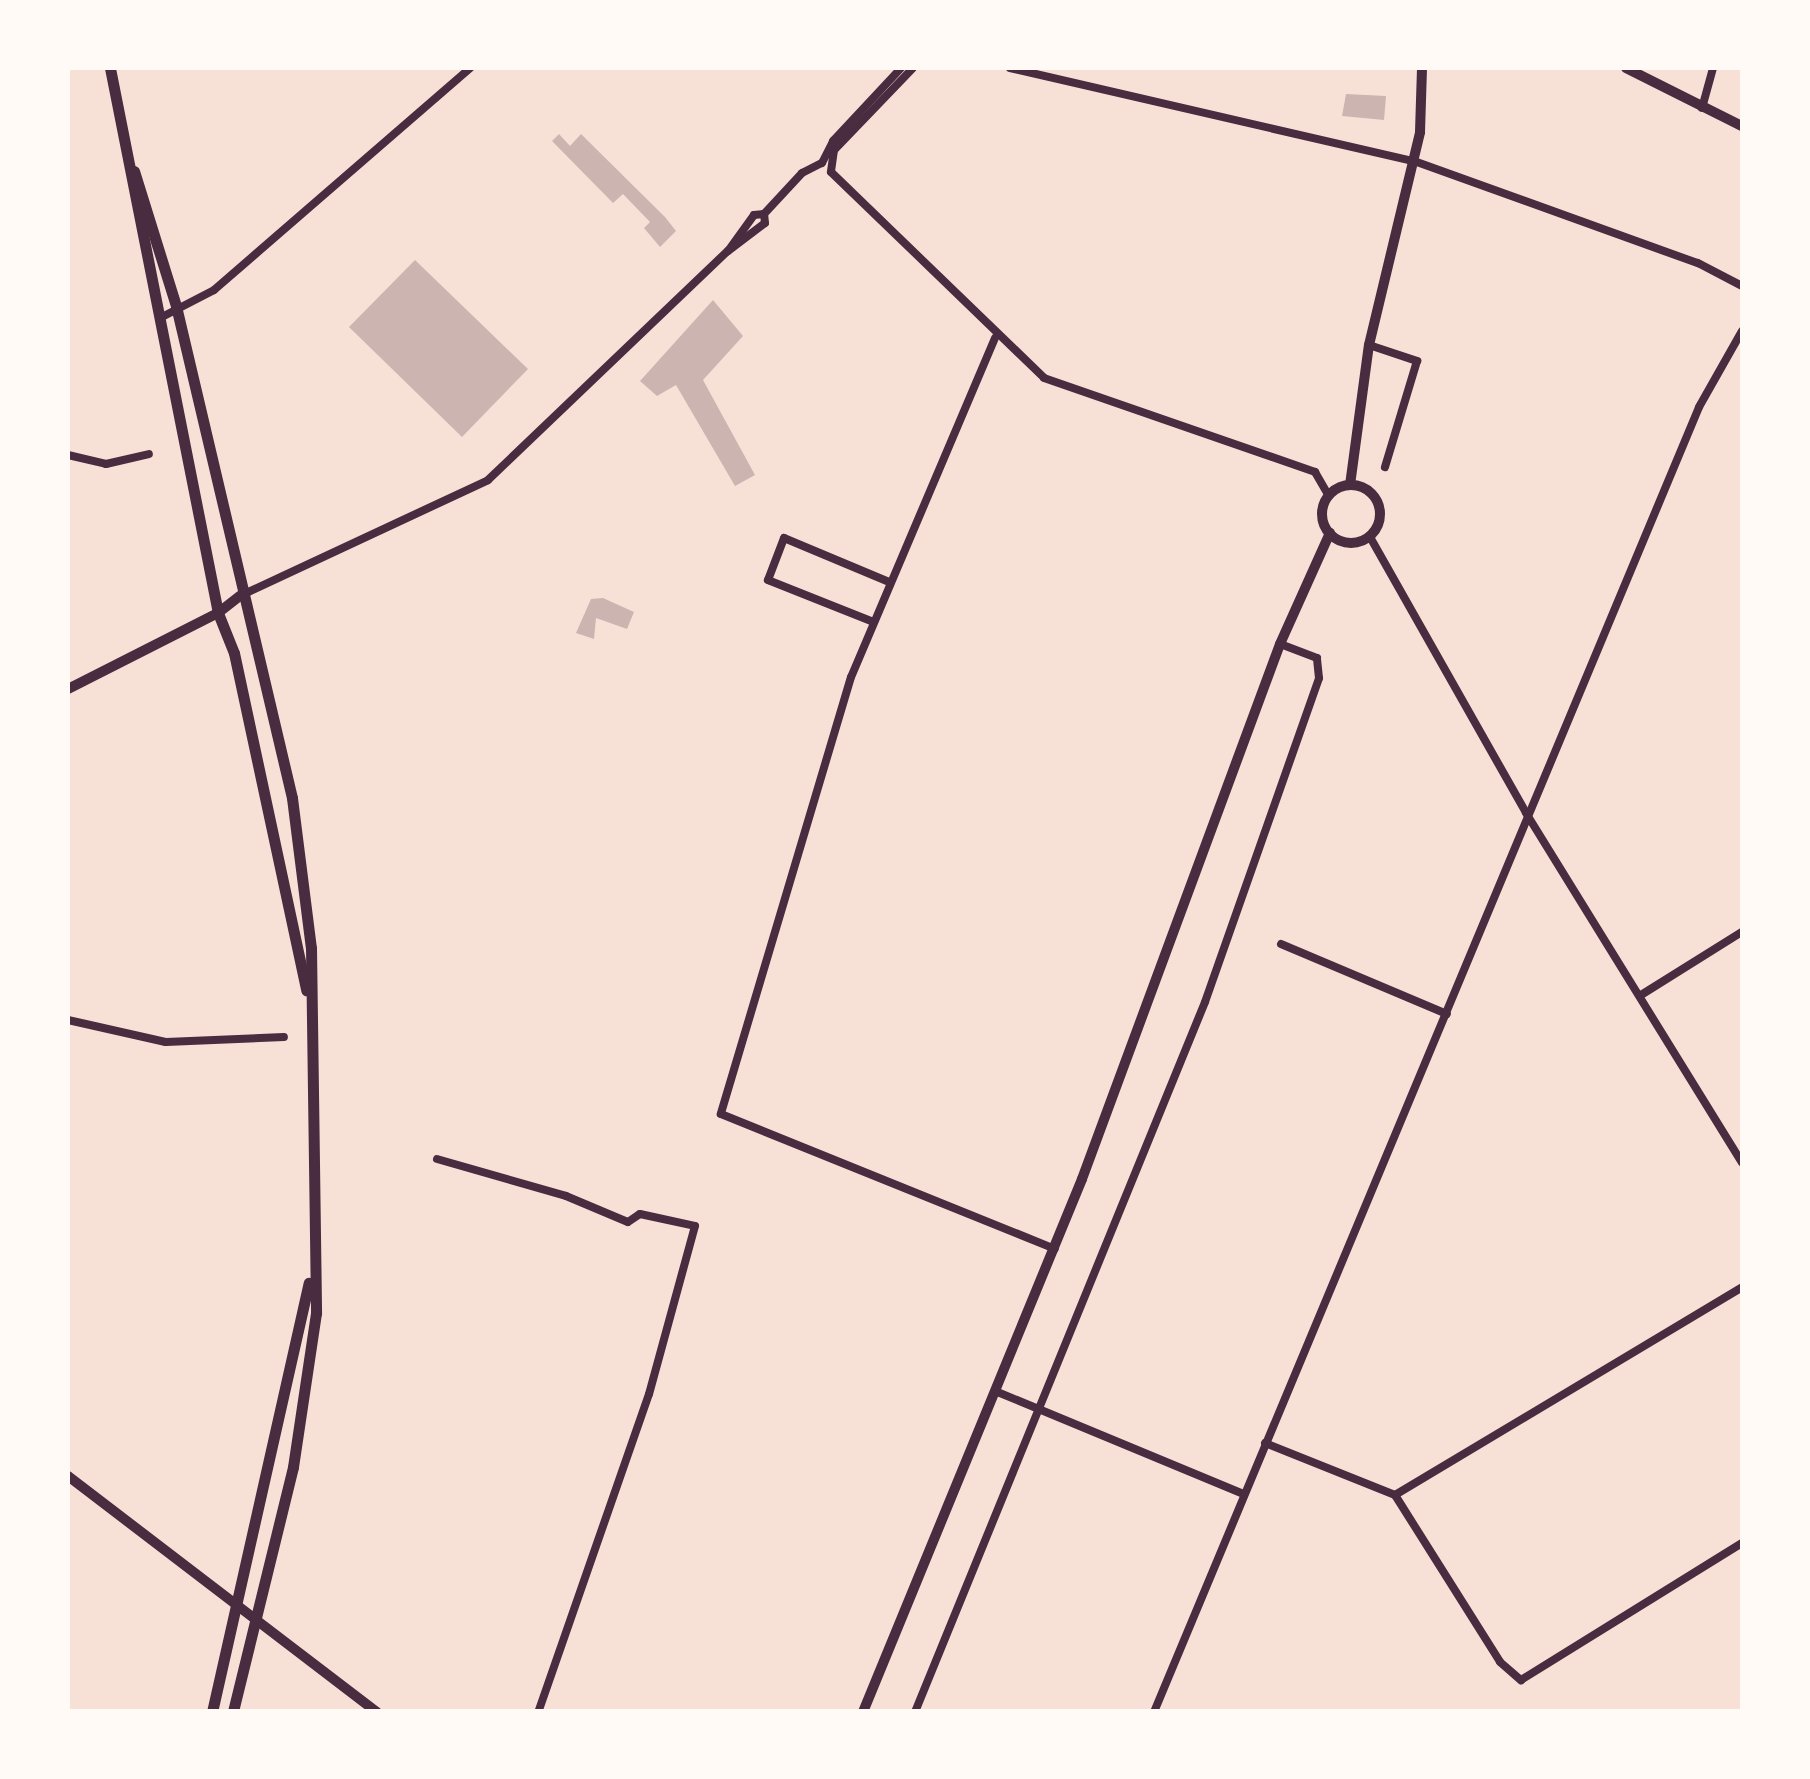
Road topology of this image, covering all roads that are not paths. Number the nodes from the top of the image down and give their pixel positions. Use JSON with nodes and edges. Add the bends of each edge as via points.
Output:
{"nodes":[{"id":1,"x":110,"y":68,"type":"edge"},
{"id":2,"x":470,"y":68,"type":"edge"},
{"id":3,"x":902,"y":68,"type":"edge"},
{"id":4,"x":913,"y":68,"type":"edge"},
{"id":5,"x":1010,"y":68,"type":"edge"},
{"id":6,"x":1422,"y":68,"type":"edge"},
{"id":7,"x":1626,"y":68,"type":"edge"},
{"id":8,"x":1713,"y":68,"type":"edge"},
{"id":9,"x":1702,"y":108,"type":"junction"},
{"id":10,"x":1742,"y":126,"type":"edge"},
{"id":11,"x":1414,"y":162,"type":"junction"},
{"id":12,"x":134,"y":171,"type":"junction"},
{"id":13,"x":1742,"y":286,"type":"edge"},
{"id":14,"x":176,"y":306,"type":"junction"},
{"id":15,"x":156,"y":320,"type":"junction"},
{"id":16,"x":1742,"y":332,"type":"edge"},
{"id":17,"x":995,"y":338,"type":"junction"},
{"id":18,"x":1370,"y":345,"type":"junction"},
{"id":19,"x":149,"y":454,"type":"dead end"},
{"id":20,"x":68,"y":455,"type":"edge"},
{"id":21,"x":1385,"y":467,"type":"dead end"},
{"id":22,"x":1350,"y":485,"type":"junction"},
{"id":23,"x":1329,"y":496,"type":"junction"},
{"id":24,"x":1330,"y":533,"type":"junction"},
{"id":25,"x":1370,"y":537,"type":"junction"},
{"id":26,"x":889,"y":582,"type":"junction"},
{"id":27,"x":240,"y":596,"type":"junction"},
{"id":28,"x":218,"y":613,"type":"junction"},
{"id":29,"x":871,"y":621,"type":"junction"},
{"id":30,"x":1280,"y":644,"type":"junction"},
{"id":31,"x":68,"y":688,"type":"edge"},
{"id":32,"x":1526,"y":814,"type":"junction"},
{"id":33,"x":1742,"y":932,"type":"edge"},
{"id":34,"x":1281,"y":944,"type":"dead end"},
{"id":35,"x":1641,"y":995,"type":"junction"},
{"id":36,"x":1447,"y":1014,"type":"junction"},
{"id":37,"x":68,"y":1020,"type":"edge"},
{"id":38,"x":312,"y":1023,"type":"junction"},
{"id":39,"x":284,"y":1037,"type":"dead end"},
{"id":40,"x":438,"y":1159,"type":"dead end"},
{"id":41,"x":1742,"y":1162,"type":"edge"},
{"id":42,"x":1054,"y":1249,"type":"junction"},
{"id":43,"x":314,"y":1259,"type":"junction"},
{"id":44,"x":1742,"y":1287,"type":"edge"},
{"id":45,"x":995,"y":1391,"type":"junction"},
{"id":46,"x":1037,"y":1408,"type":"junction"},
{"id":47,"x":1264,"y":1443,"type":"junction"},
{"id":48,"x":68,"y":1476,"type":"edge"},
{"id":49,"x":1244,"y":1494,"type":"junction"},
{"id":50,"x":1395,"y":1495,"type":"junction"},
{"id":51,"x":1742,"y":1543,"type":"edge"},
{"id":52,"x":238,"y":1607,"type":"junction"},
{"id":53,"x":256,"y":1620,"type":"junction"},
{"id":54,"x":212,"y":1712,"type":"edge"},
{"id":55,"x":233,"y":1712,"type":"edge"},
{"id":56,"x":377,"y":1712,"type":"edge"},
{"id":57,"x":538,"y":1712,"type":"edge"},
{"id":58,"x":864,"y":1712,"type":"edge"},
{"id":59,"x":915,"y":1712,"type":"edge"},
{"id":60,"x":1154,"y":1712,"type":"edge"}],
"edges":[{"from":1,"to":12,"type":"main road"},
{"from":2,"to":14,"type":"street","via":[[214,290]]},
{"from":3,"to":27,"type":"street","via":[[833,140],[822,163],[802,173],[764,214],[754,215],[728,251],[472,492]]},
{"from":4,"to":17,"type":"street","via":[[834,150],[832,172]]},
{"from":5,"to":11,"type":"street"},
{"from":6,"to":11,"type":"street"},
{"from":7,"to":9,"type":"street"},
{"from":8,"to":9,"type":"street"},
{"from":9,"to":10,"type":"street"},
{"from":11,"to":13,"type":"street","via":[[1698,263]]},
{"from":11,"to":18,"type":"street"},
{"from":12,"to":14,"type":"main road"},
{"from":12,"to":15,"type":"main road"},
{"from":14,"to":15,"type":"street"},
{"from":14,"to":27,"type":"main road"},
{"from":15,"to":28,"type":"main road"},
{"from":16,"to":32,"type":"street","via":[[1699,407]]},
{"from":17,"to":23,"type":"street","via":[[1044,378],[1314,472]]},
{"from":17,"to":26,"type":"street"},
{"from":18,"to":21,"type":"street","via":[[1416,360]]},
{"from":18,"to":22,"type":"street"},
{"from":19,"to":20,"type":"street","via":[[106,464]]},
{"from":22,"to":23,"type":"street"},
{"from":22,"to":25,"type":"street","via":[[1370,491],[1380,508]]},
{"from":23,"to":24,"type":"street","via":[[1322,515]]},
{"from":24,"to":25,"type":"street","via":[[1344,542]]},
{"from":24,"to":30,"type":"street"},
{"from":25,"to":32,"type":"street"},
{"from":26,"to":29,"type":"street"},
{"from":26,"to":29,"type":"street","via":[[784,538],[768,580]]},
{"from":27,"to":28,"type":"street"},
{"from":27,"to":38,"type":"main road","via":[[292,798],[311,948]]},
{"from":28,"to":31,"type":"street"},
{"from":28,"to":38,"type":"main road","via":[[234,653]]},
{"from":29,"to":42,"type":"street","via":[[818,772],[721,1114]]},
{"from":30,"to":42,"type":"street"},
{"from":30,"to":46,"type":"street","via":[[1317,658],[1319,678],[1205,1002]]},
{"from":32,"to":35,"type":"street"},
{"from":32,"to":36,"type":"street"},
{"from":33,"to":35,"type":"street"},
{"from":34,"to":36,"type":"street"},
{"from":35,"to":41,"type":"street"},
{"from":36,"to":47,"type":"street"},
{"from":37,"to":39,"type":"street","via":[[166,1042]]},
{"from":38,"to":43,"type":"main road"},
{"from":40,"to":57,"type":"street","via":[[566,1196],[628,1222],[640,1214],[695,1226],[649,1394]]},
{"from":42,"to":45,"type":"street"},
{"from":43,"to":52,"type":"main road"},
{"from":43,"to":53,"type":"main road","via":[[308,1388]]},
{"from":44,"to":50,"type":"street"},
{"from":45,"to":46,"type":"street"},
{"from":45,"to":58,"type":"street"},
{"from":46,"to":49,"type":"street"},
{"from":46,"to":59,"type":"street"},
{"from":47,"to":49,"type":"street"},
{"from":47,"to":50,"type":"street"},
{"from":48,"to":52,"type":"street"},
{"from":49,"to":60,"type":"street"},
{"from":50,"to":51,"type":"street","via":[[1500,1662],[1521,1680]]},
{"from":52,"to":53,"type":"street"},
{"from":52,"to":54,"type":"main road"},
{"from":53,"to":55,"type":"main road"},
{"from":53,"to":56,"type":"street"}]}
